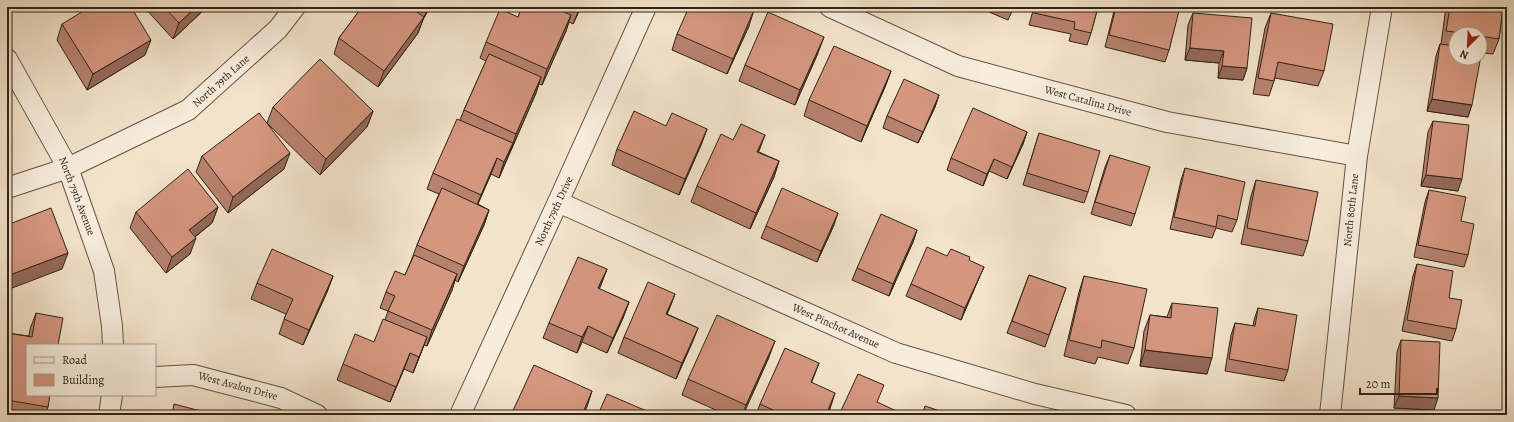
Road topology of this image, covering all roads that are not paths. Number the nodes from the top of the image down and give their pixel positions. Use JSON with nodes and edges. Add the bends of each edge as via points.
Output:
{"nodes":[{"id":1,"x":295,"y":7,"type":"edge"},
{"id":2,"x":646,"y":7,"type":"edge"},
{"id":3,"x":830,"y":7,"type":"edge"},
{"id":4,"x":1382,"y":7,"type":"edge"},
{"id":5,"x":7,"y":60,"type":"edge"},
{"id":6,"x":1357,"y":156,"type":"junction"},
{"id":7,"x":68,"y":168,"type":"junction"},
{"id":8,"x":7,"y":188,"type":"edge"},
{"id":9,"x":558,"y":202,"type":"junction"},
{"id":10,"x":113,"y":344,"type":"edge"},
{"id":11,"x":156,"y":377,"type":"edge"},
{"id":12,"x":112,"y":396,"type":"edge"},
{"id":13,"x":109,"y":415,"type":"edge"},
{"id":14,"x":317,"y":415,"type":"edge"},
{"id":15,"x":460,"y":415,"type":"edge"},
{"id":16,"x":1126,"y":415,"type":"edge"},
{"id":17,"x":1330,"y":415,"type":"edge"}],
"edges":[{"from":1,"to":7,"type":"street","name":"North 79th Lane","via":[[278,29],[188,110]]},
{"from":2,"to":9,"type":"street","name":"North 79th Drive"},
{"from":3,"to":6,"type":"street","name":"West Catalina Drive","via":[[958,66],[1167,122]]},
{"from":4,"to":6,"type":"street","name":"North 80th Lane"},
{"from":5,"to":7,"type":"street","name":"North 79th Avenue"},
{"from":6,"to":17,"type":"street","name":"North 80th Lane"},
{"from":7,"to":8,"type":"street","name":"North 79th Lane"},
{"from":7,"to":10,"type":"street","name":"North 79th Avenue","via":[[104,271]]},
{"from":9,"to":15,"type":"street","name":"North 79th Drive"},
{"from":9,"to":16,"type":"street","name":"West Pinchot Avenue","via":[[896,353],[1035,394]]},
{"from":11,"to":14,"type":"street","name":"West Avalon Drive","via":[[193,374],[281,398]]},
{"from":12,"to":13,"type":"street"}]}
